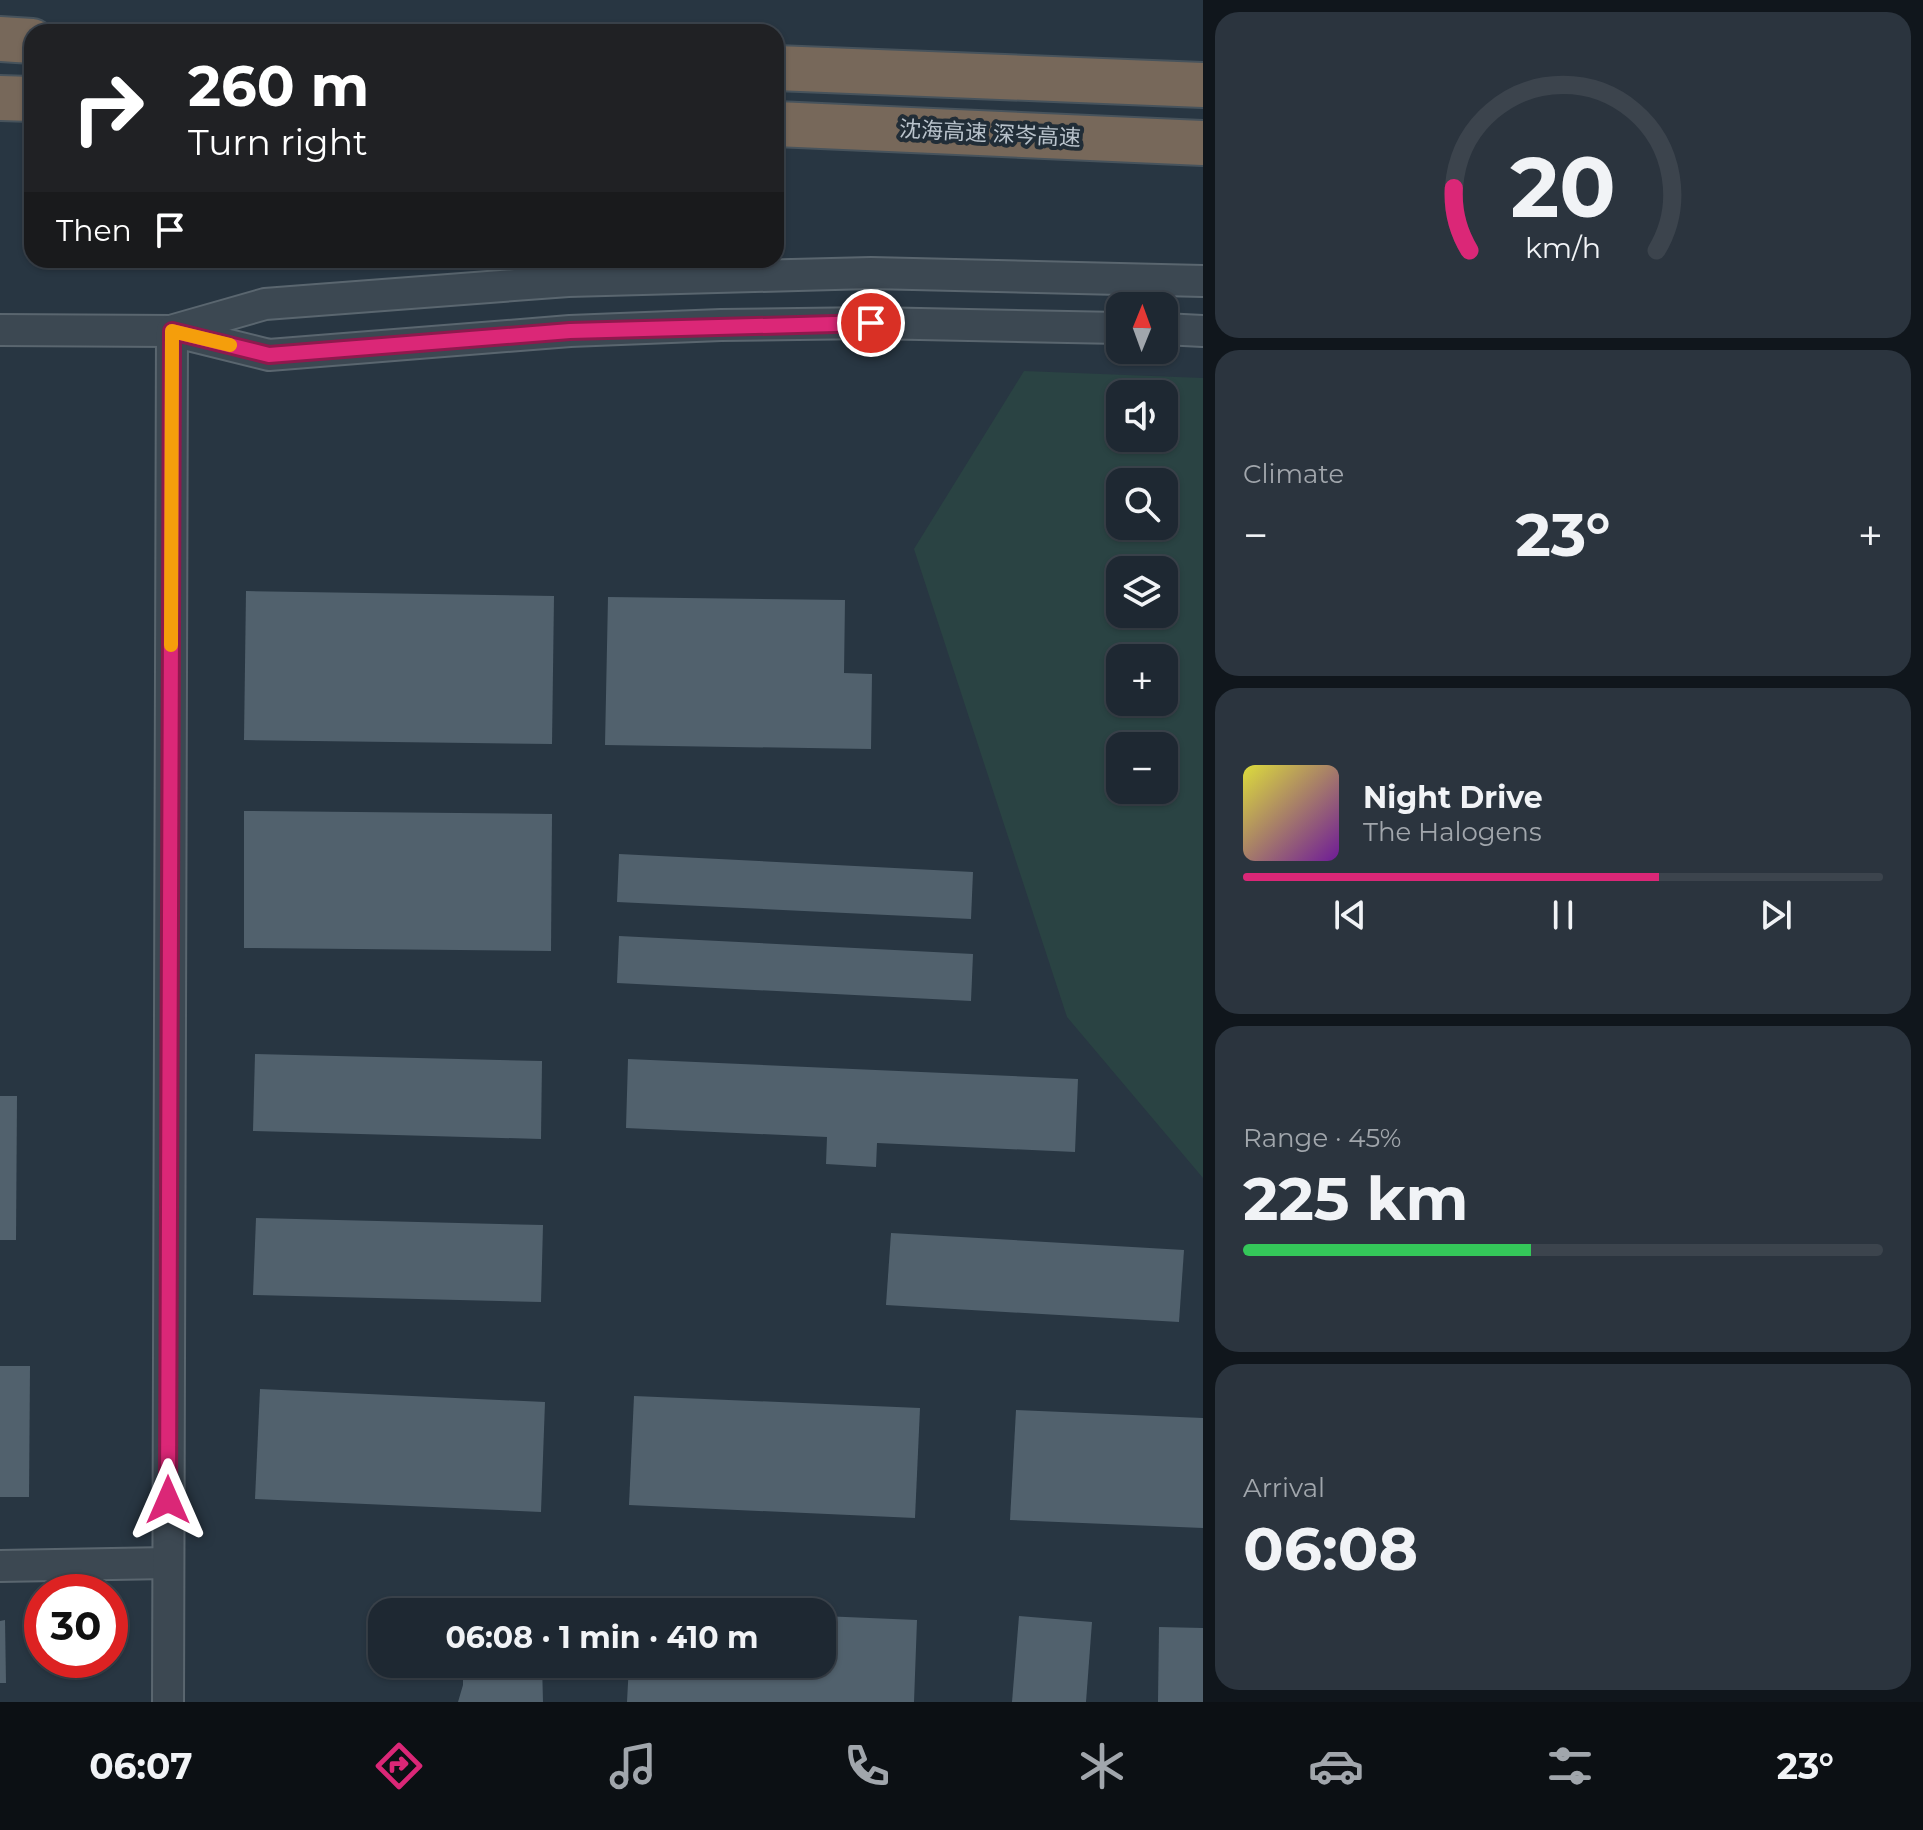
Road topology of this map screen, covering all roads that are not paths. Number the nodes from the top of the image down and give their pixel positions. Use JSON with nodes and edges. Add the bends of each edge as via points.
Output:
{"nodes":[{"id":1,"x":0,"y":39,"type":"edge"},
{"id":2,"x":24,"y":40,"type":"edge"},
{"id":3,"x":1203,"y":58,"type":"edge"},
{"id":4,"x":784,"y":68,"type":"edge"},
{"id":5,"x":866,"y":72,"type":"junction"},
{"id":6,"x":1203,"y":85,"type":"edge"},
{"id":7,"x":0,"y":98,"type":"edge"},
{"id":8,"x":24,"y":99,"type":"edge"},
{"id":9,"x":784,"y":124,"type":"edge"},
{"id":10,"x":1203,"y":143,"type":"edge"},
{"id":11,"x":1203,"y":281,"type":"edge"},
{"id":12,"x":1106,"y":328,"type":"edge"},
{"id":13,"x":0,"y":330,"type":"edge"},
{"id":14,"x":1178,"y":330,"type":"edge"},
{"id":15,"x":172,"y":331,"type":"junction"},
{"id":16,"x":1203,"y":331,"type":"edge"},
{"id":17,"x":168,"y":1563,"type":"junction"},
{"id":18,"x":0,"y":1566,"type":"edge"},
{"id":19,"x":168,"y":1702,"type":"edge"}],
"edges":[{"from":1,"to":2,"type":"highway"},
{"from":3,"to":5,"type":"highway"},
{"from":4,"to":5,"type":"highway"},
{"from":5,"to":6,"type":"highway"},
{"from":7,"to":8,"type":"highway"},
{"from":9,"to":10,"type":"highway","name":"沈海高速 深岑高速"},
{"from":11,"to":15,"type":"street","via":[[871,273],[568,281],[265,304]]},
{"from":12,"to":15,"type":"street","via":[[721,325],[570,331],[269,355]]},
{"from":13,"to":15,"type":"street"},
{"from":14,"to":16,"type":"street"},
{"from":15,"to":17,"type":"street"},
{"from":17,"to":18,"type":"street"},
{"from":17,"to":19,"type":"street"}]}
